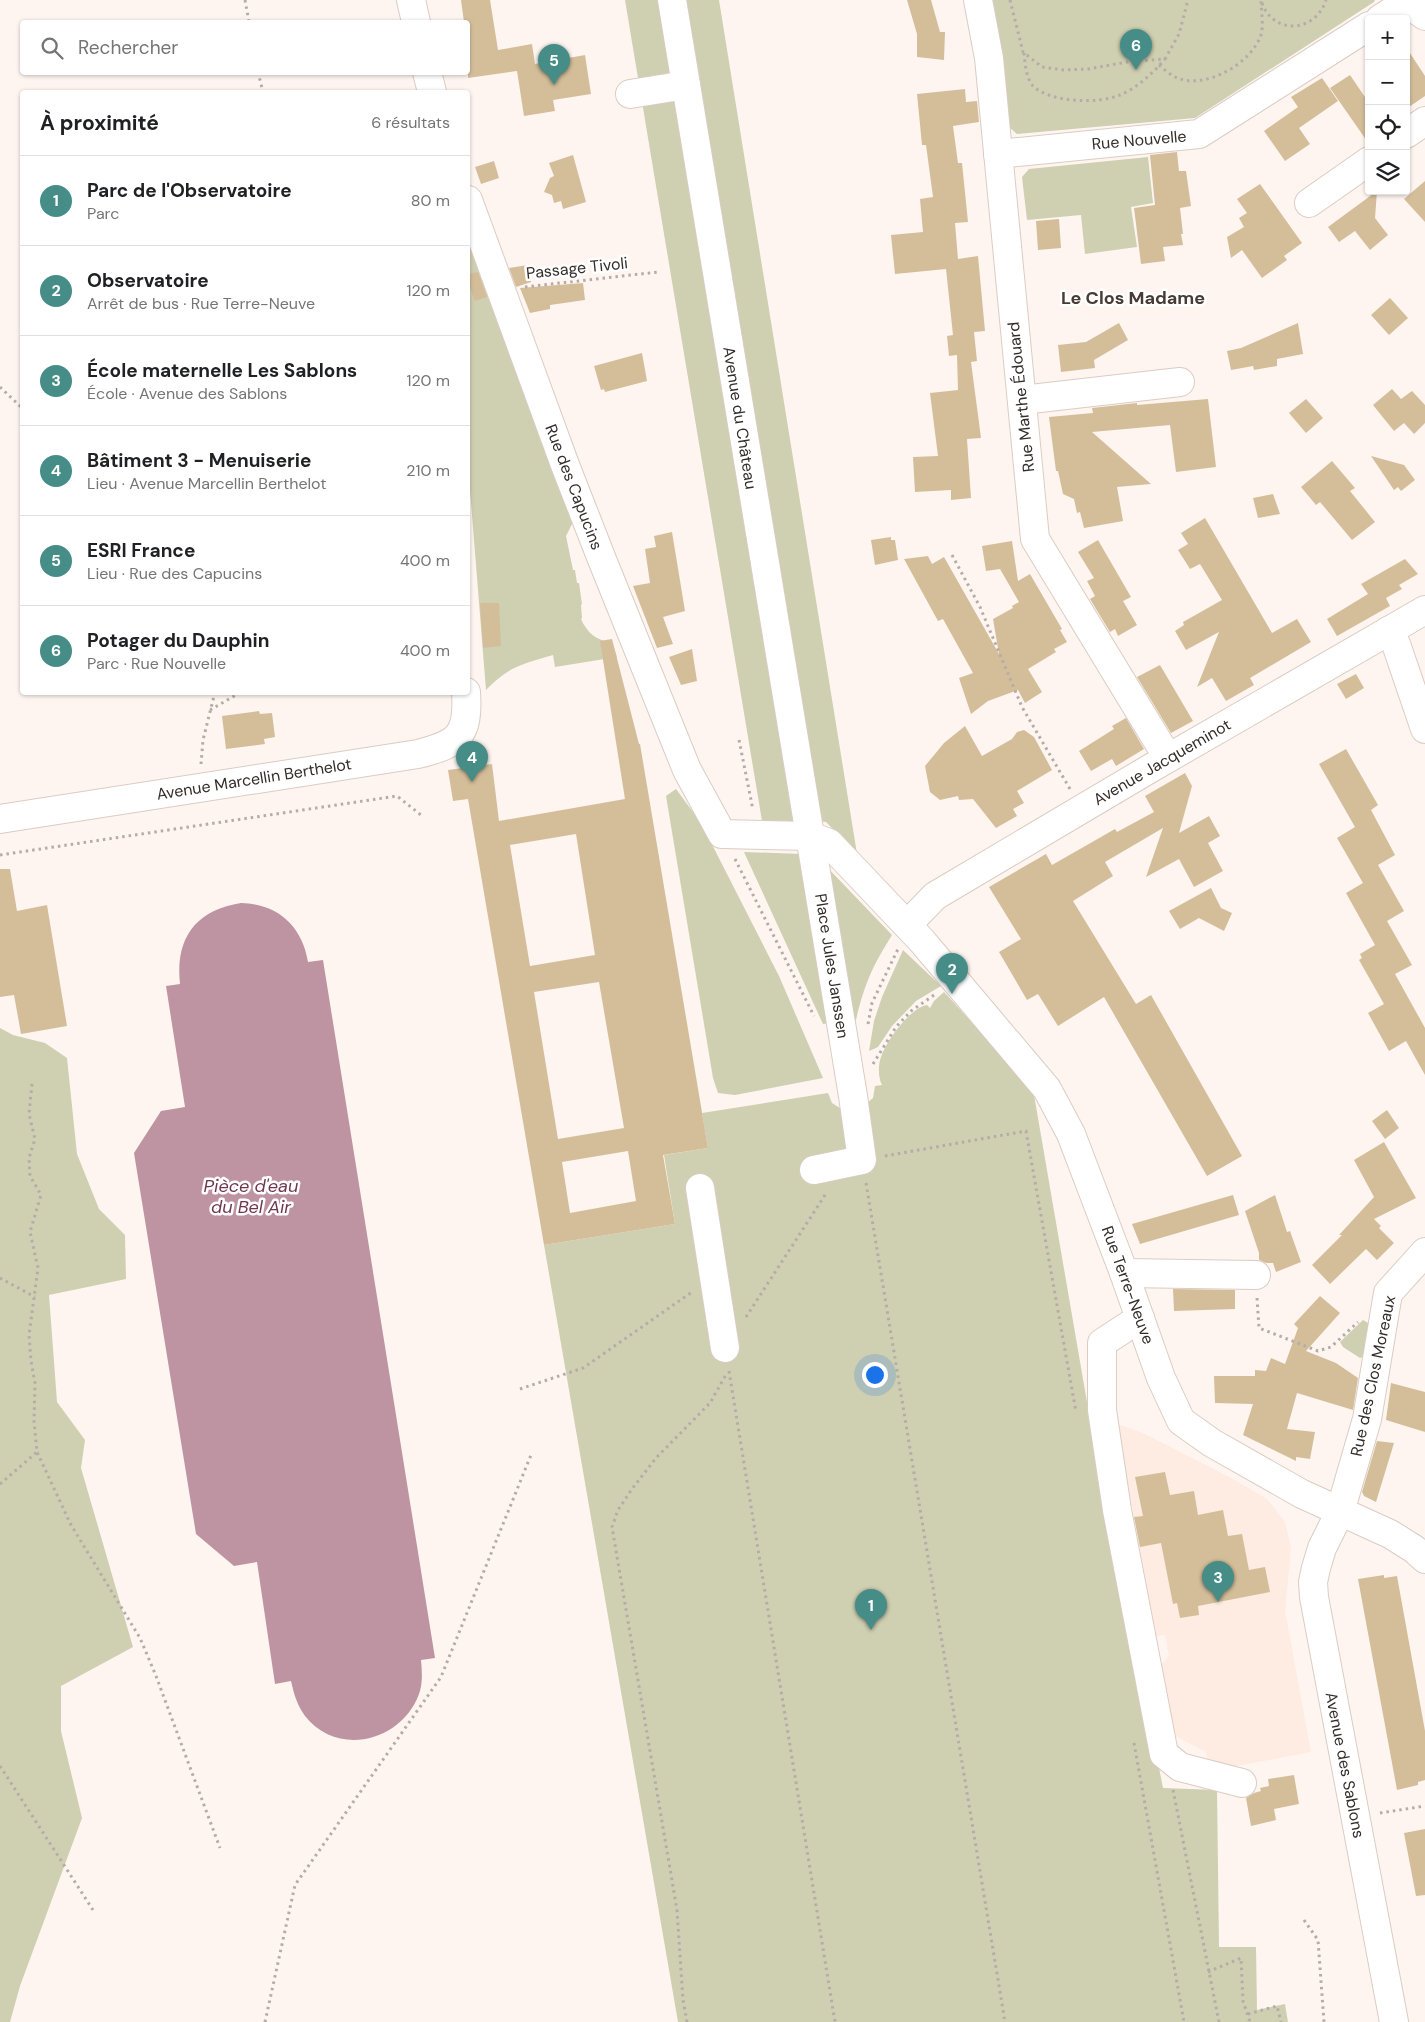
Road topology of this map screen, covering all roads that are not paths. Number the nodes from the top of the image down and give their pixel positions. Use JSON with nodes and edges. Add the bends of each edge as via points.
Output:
{"nodes":[{"id":1,"x":412,"y":0,"type":"edge"},
{"id":2,"x":672,"y":0,"type":"edge"},
{"id":3,"x":978,"y":0,"type":"edge"},
{"id":4,"x":1411,"y":6,"type":"edge"},
{"id":5,"x":1390,"y":15,"type":"edge"},
{"id":6,"x":416,"y":20,"type":"edge"},
{"id":7,"x":1365,"y":29,"type":"edge"},
{"id":8,"x":428,"y":75,"type":"edge"},
{"id":9,"x":686,"y":85,"type":"junction"},
{"id":10,"x":432,"y":90,"type":"edge"},
{"id":11,"x":630,"y":94,"type":"dead end"},
{"id":12,"x":1425,"y":121,"type":"edge"},
{"id":13,"x":1410,"y":131,"type":"edge"},
{"id":14,"x":998,"y":154,"type":"junction"},
{"id":15,"x":1365,"y":163,"type":"edge"},
{"id":16,"x":1309,"y":203,"type":"dead end"},
{"id":17,"x":470,"y":206,"type":"edge"},
{"id":18,"x":1180,"y":382,"type":"dead end"},
{"id":19,"x":1022,"y":400,"type":"junction"},
{"id":20,"x":1425,"y":610,"type":"edge"},
{"id":21,"x":1388,"y":631,"type":"junction"},
{"id":22,"x":466,"y":695,"type":"edge"},
{"id":23,"x":1425,"y":728,"type":"edge"},
{"id":24,"x":1168,"y":758,"type":"junction"},
{"id":25,"x":0,"y":819,"type":"edge"},
{"id":26,"x":810,"y":836,"type":"junction"},
{"id":27,"x":907,"y":925,"type":"junction"},
{"id":28,"x":822,"y":1179,"type":"road end"},
{"id":29,"x":700,"y":1188,"type":"dead end"},
{"id":30,"x":1425,"y":1252,"type":"edge"},
{"id":31,"x":1124,"y":1273,"type":"junction"},
{"id":32,"x":1256,"y":1275,"type":"road end"},
{"id":33,"x":1140,"y":1318,"type":"junction"},
{"id":34,"x":727,"y":1359,"type":"road end"},
{"id":35,"x":1340,"y":1512,"type":"junction"},
{"id":36,"x":1425,"y":1559,"type":"edge"},
{"id":37,"x":1242,"y":1783,"type":"dead end"},
{"id":38,"x":1394,"y":2022,"type":"edge"}],
"edges":[{"from":1,"to":6,"type":"street"},
{"from":2,"to":9,"type":"street","name":"Avenue du Château"},
{"from":3,"to":14,"type":"street","name":"Rue Marthe Édouard","via":[[989,58]]},
{"from":4,"to":5,"type":"street"},
{"from":7,"to":14,"type":"street","name":"Rue Nouvelle","via":[[1199,134]]},
{"from":8,"to":10,"type":"street"},
{"from":9,"to":11,"type":"street"},
{"from":9,"to":26,"type":"street","name":"Avenue du Château"},
{"from":12,"to":13,"type":"street"},
{"from":14,"to":19,"type":"street","name":"Rue Marthe Édouard"},
{"from":15,"to":16,"type":"street"},
{"from":17,"to":26,"type":"street","name":"Rue des Capucins","via":[[564,465],[687,770],[722,834]]},
{"from":18,"to":19,"type":"street"},
{"from":19,"to":24,"type":"street","name":"Rue Marthe Édouard","via":[[1035,539]]},
{"from":20,"to":21,"type":"street","name":"Avenue Jacqueminot"},
{"from":21,"to":23,"type":"street","via":[[1396,644]]},
{"from":21,"to":24,"type":"street","name":"Avenue Jacqueminot"},
{"from":22,"to":25,"type":"street","name":"Avenue Marcellin Berthelot","via":[[465,725],[458,738],[440,748],[418,754]]},
{"from":24,"to":27,"type":"street","name":"Avenue Jacqueminot","via":[[935,896]]},
{"from":26,"to":27,"type":"street","via":[[829,843]]},
{"from":26,"to":28,"type":"street","name":"Place Jules Janssen","via":[[862,1160]]},
{"from":27,"to":31,"type":"street","name":"Rue Terre-Neuve","via":[[1047,1089],[1071,1134]]},
{"from":29,"to":34,"type":"street"},
{"from":30,"to":35,"type":"street","name":"Rue des Clos Moreaux","via":[[1388,1293],[1367,1419]]},
{"from":31,"to":32,"type":"street"},
{"from":31,"to":33,"type":"street","name":"Rue Terre-Neuve"},
{"from":33,"to":35,"type":"street","name":"Rue Terre-Neuve","via":[[1161,1378],[1181,1421],[1273,1478]]},
{"from":33,"to":37,"type":"street","via":[[1102,1344],[1102,1410],[1117,1510],[1164,1754],[1180,1767]]},
{"from":35,"to":36,"type":"street","name":"Rue Terre-Neuve","via":[[1390,1534]]},
{"from":35,"to":38,"type":"street","name":"Avenue des Sablons","via":[[1322,1548],[1313,1582],[1314,1597]]}]}
